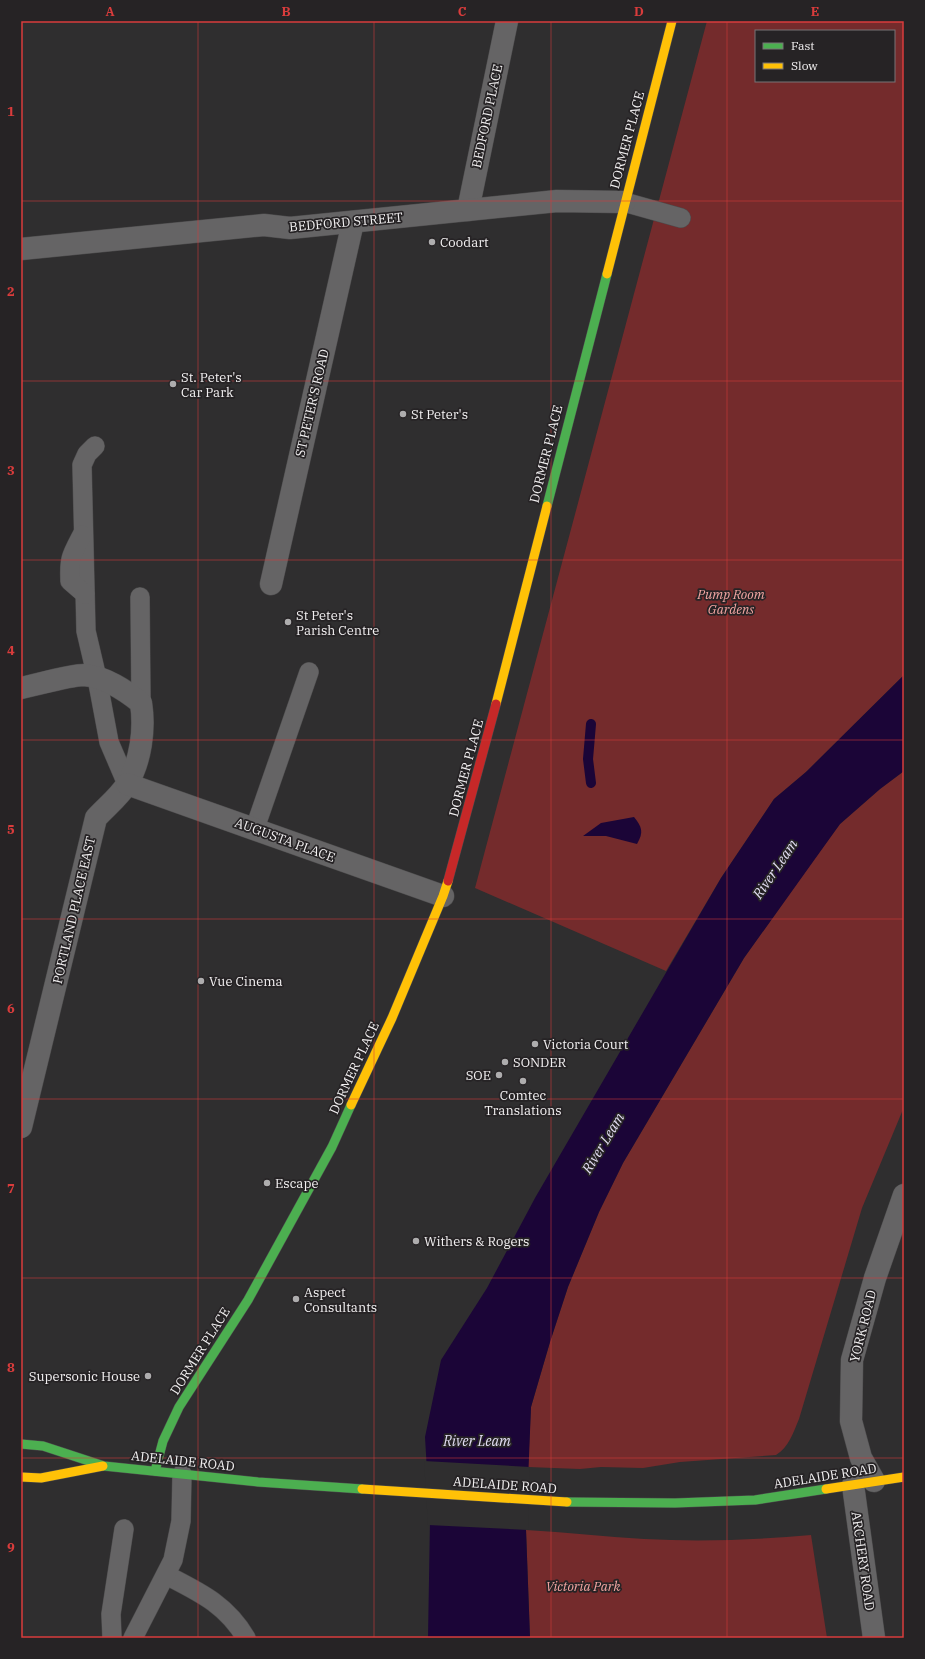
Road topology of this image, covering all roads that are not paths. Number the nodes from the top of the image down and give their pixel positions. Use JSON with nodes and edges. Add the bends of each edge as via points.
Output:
{"nodes":[{"id":1,"x":507,"y":21,"type":"edge"},
{"id":2,"x":672,"y":21,"type":"edge"},
{"id":3,"x":624,"y":202,"type":"junction"},
{"id":4,"x":468,"y":210,"type":"junction"},
{"id":5,"x":681,"y":218,"type":"dead end"},
{"id":6,"x":353,"y":222,"type":"junction"},
{"id":7,"x":21,"y":249,"type":"edge"},
{"id":8,"x":95,"y":446,"type":"dead end"},
{"id":9,"x":271,"y":584,"type":"dead end"},
{"id":10,"x":140,"y":597,"type":"dead end"},
{"id":11,"x":309,"y":672,"type":"dead end"},
{"id":12,"x":97,"y":678,"type":"junction"},
{"id":13,"x":21,"y":688,"type":"edge"},
{"id":14,"x":141,"y":703,"type":"junction"},
{"id":15,"x":127,"y":784,"type":"junction"},
{"id":16,"x":255,"y":828,"type":"junction"},
{"id":17,"x":443,"y":896,"type":"junction"},
{"id":18,"x":24,"y":1098,"type":"edge"},
{"id":19,"x":21,"y":1127,"type":"edge"},
{"id":20,"x":904,"y":1195,"type":"edge"},
{"id":21,"x":21,"y":1444,"type":"edge"},
{"id":22,"x":104,"y":1466,"type":"junction"},
{"id":23,"x":155,"y":1470,"type":"junction"},
{"id":24,"x":182,"y":1474,"type":"junction"},
{"id":25,"x":21,"y":1477,"type":"edge"},
{"id":26,"x":904,"y":1477,"type":"edge"},
{"id":27,"x":874,"y":1481,"type":"junction"},
{"id":28,"x":853,"y":1485,"type":"junction"},
{"id":29,"x":124,"y":1529,"type":"dead end"},
{"id":30,"x":166,"y":1575,"type":"junction"},
{"id":31,"x":112,"y":1638,"type":"edge"},
{"id":32,"x":133,"y":1638,"type":"edge"},
{"id":33,"x":246,"y":1638,"type":"edge"},
{"id":34,"x":874,"y":1638,"type":"edge"}],
"edges":[{"from":1,"to":4,"type":"street","name":"BEDFORD PLACE"},
{"from":2,"to":3,"type":"main road","name":"DORMER PLACE"},
{"from":3,"to":4,"type":"street","name":"BEDFORD STREET","via":[[557,201]]},
{"from":3,"to":5,"type":"lane"},
{"from":3,"to":17,"type":"main road","name":"DORMER PLACE","via":[[516,628]]},
{"from":4,"to":6,"type":"street","name":"BEDFORD STREET"},
{"from":6,"to":7,"type":"street","name":"BEDFORD STREET","via":[[290,228],[264,225]]},
{"from":6,"to":9,"type":"street","name":"ST PETER'S ROAD"},
{"from":8,"to":12,"type":"lane","via":[[87,454],[82,465],[83,534],[69,559],[69,571],[70,581],[84,594],[86,632]]},
{"from":10,"to":14,"type":"lane"},
{"from":11,"to":16,"type":"lane"},
{"from":12,"to":13,"type":"street","via":[[83,675]]},
{"from":12,"to":14,"type":"street","via":[[124,689]]},
{"from":12,"to":15,"type":"lane","via":[[108,742]]},
{"from":14,"to":15,"type":"street","name":"PORTLAND PLACE EAST","via":[[142,745]]},
{"from":15,"to":16,"type":"street","name":"AUGUSTA PLACE"},
{"from":15,"to":18,"type":"street","name":"PORTLAND PLACE EAST","via":[[96,818]]},
{"from":16,"to":17,"type":"street","name":"AUGUSTA PLACE"},
{"from":17,"to":23,"type":"main road","name":"DORMER PLACE","via":[[392,1018],[332,1147],[248,1300],[179,1407],[163,1442]]},
{"from":18,"to":19,"type":"street","name":"PORTLAND PLACE EAST"},
{"from":20,"to":27,"type":"street","name":"YORK ROAD","via":[[875,1278],[852,1360],[851,1421],[862,1458]]},
{"from":21,"to":22,"type":"main road","name":"ADELAIDE ROAD","via":[[43,1446]]},
{"from":22,"to":23,"type":"main road","name":"ADELAIDE ROAD"},
{"from":22,"to":25,"type":"main road","name":"ADELAIDE ROAD","via":[[41,1478]]},
{"from":23,"to":24,"type":"main road","name":"ADELAIDE ROAD"},
{"from":24,"to":28,"type":"main road","name":"ADELAIDE ROAD","via":[[258,1482],[578,1503],[748,1501]]},
{"from":24,"to":30,"type":"lane","via":[[178,1542]]},
{"from":26,"to":27,"type":"main road","name":"ADELAIDE ROAD"},
{"from":27,"to":28,"type":"main road","name":"ADELAIDE ROAD"},
{"from":28,"to":34,"type":"street","name":"ARCHERY ROAD"},
{"from":29,"to":31,"type":"lane","via":[[111,1614]]},
{"from":30,"to":32,"type":"lane"},
{"from":30,"to":33,"type":"lane","via":[[215,1601],[232,1617]]}]}
